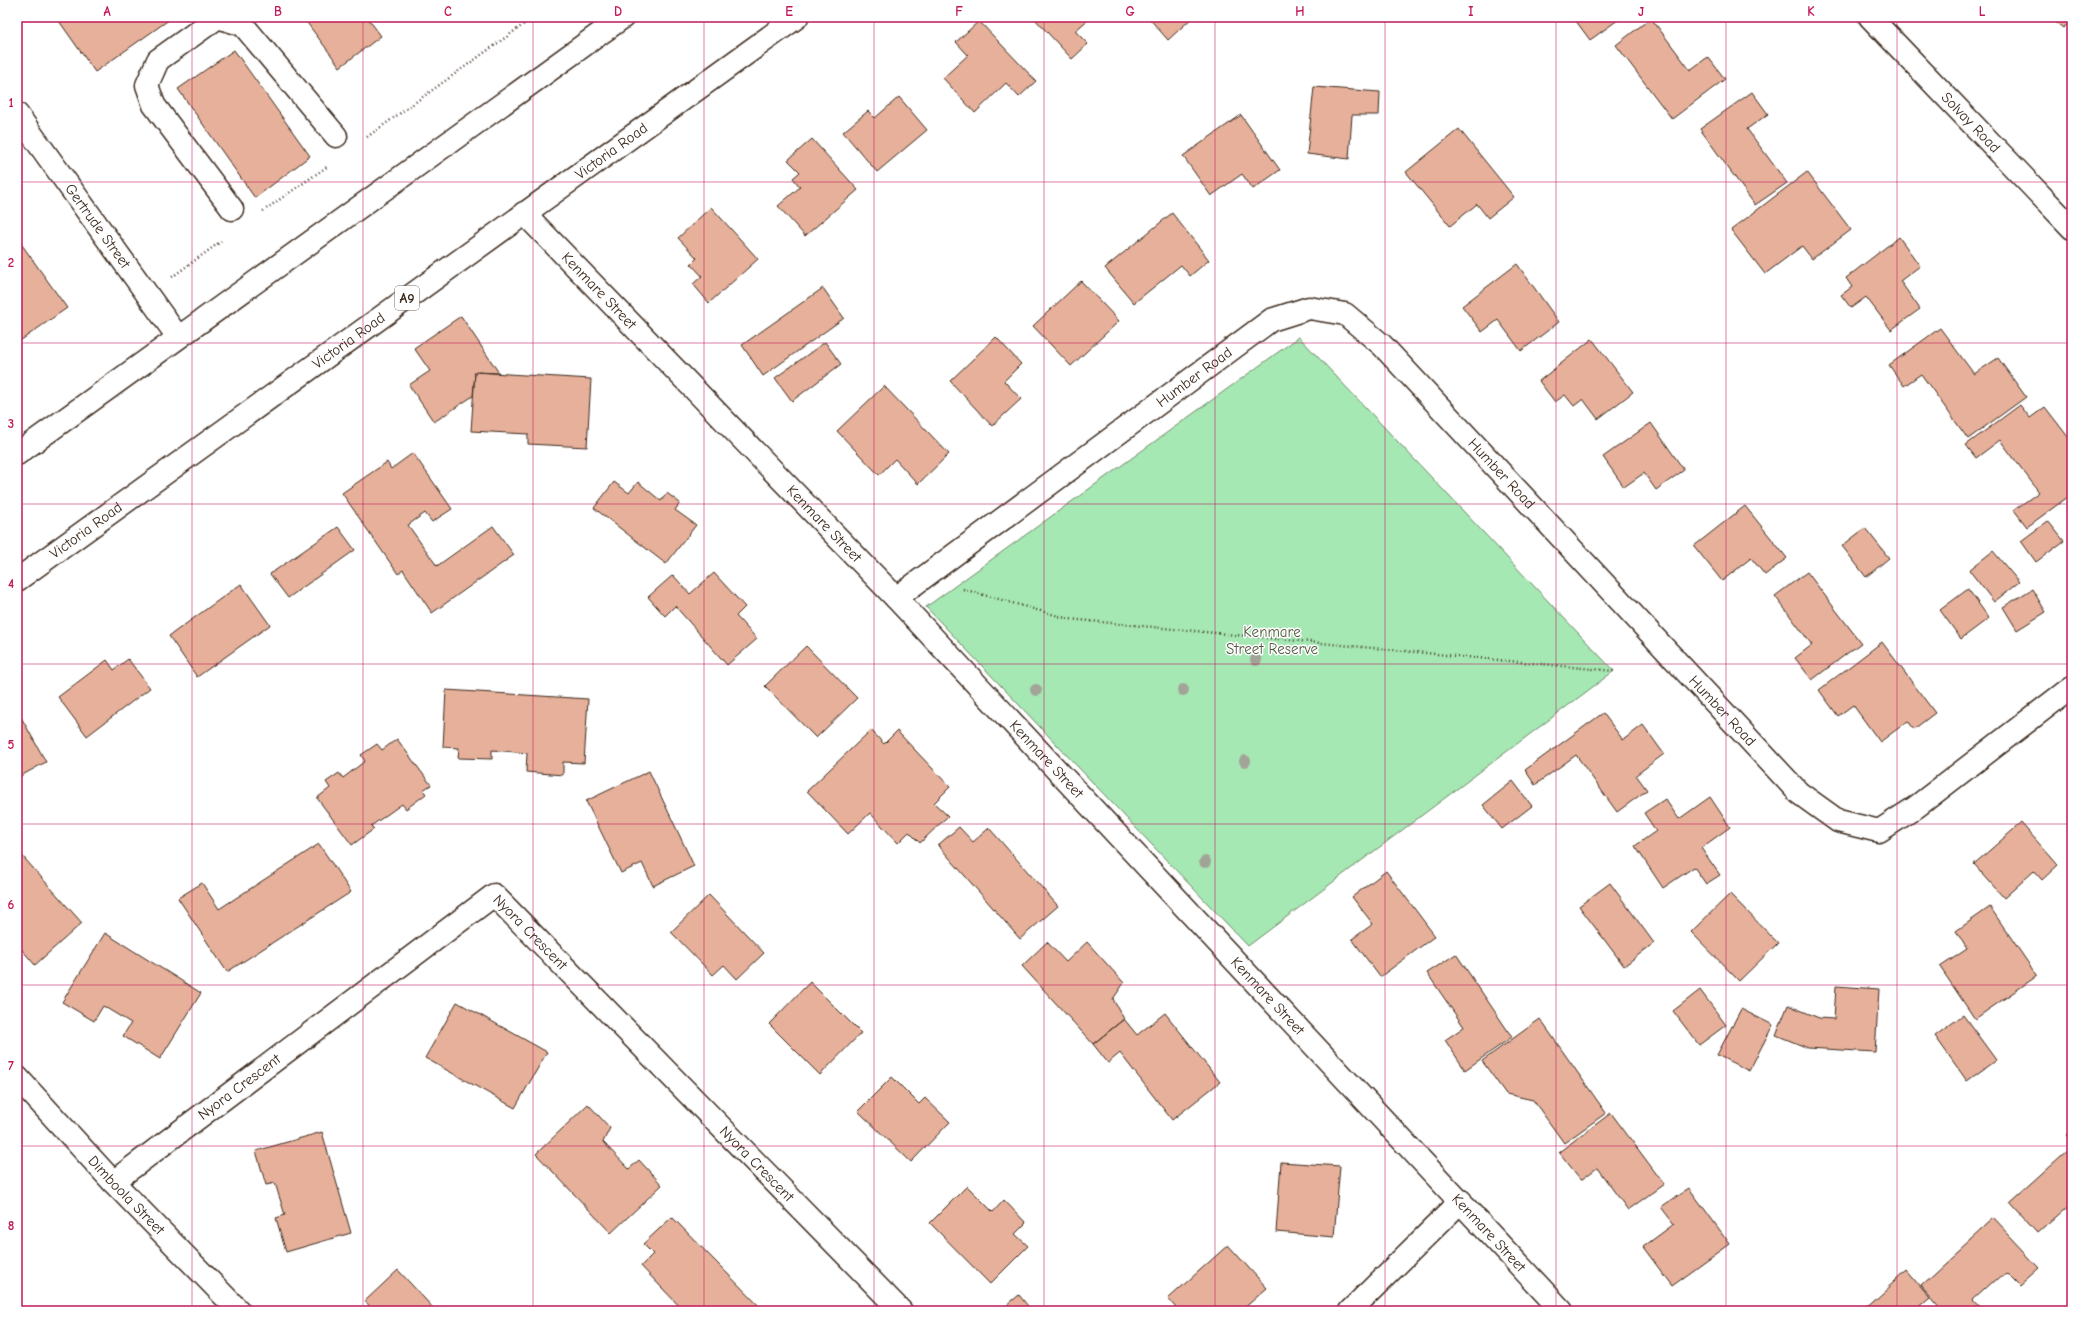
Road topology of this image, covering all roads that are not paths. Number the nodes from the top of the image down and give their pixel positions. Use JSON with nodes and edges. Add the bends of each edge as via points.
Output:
{"nodes":[{"id":1,"x":218,"y":17,"type":"edge"},
{"id":2,"x":623,"y":17,"type":"edge"},
{"id":3,"x":797,"y":17,"type":"edge"},
{"id":4,"x":1870,"y":17,"type":"edge"},
{"id":5,"x":17,"y":114,"type":"edge"},
{"id":6,"x":336,"y":136,"type":"dead end"},
{"id":7,"x":232,"y":209,"type":"dead end"},
{"id":8,"x":524,"y":214,"type":"junction"},
{"id":9,"x":2072,"y":228,"type":"edge"},
{"id":10,"x":178,"y":337,"type":"junction"},
{"id":11,"x":17,"y":454,"type":"edge"},
{"id":12,"x":17,"y":580,"type":"edge"},
{"id":13,"x":896,"y":598,"type":"junction"},
{"id":14,"x":2072,"y":687,"type":"edge"},
{"id":15,"x":17,"y":1077,"type":"edge"},
{"id":16,"x":113,"y":1182,"type":"junction"},
{"id":17,"x":1461,"y":1201,"type":"junction"},
{"id":18,"x":239,"y":1311,"type":"edge"},
{"id":19,"x":901,"y":1311,"type":"edge"},
{"id":20,"x":1350,"y":1311,"type":"edge"},
{"id":21,"x":1562,"y":1311,"type":"edge"}],
"edges":[{"from":1,"to":6,"type":"main road","via":[[242,25]]},
{"from":1,"to":7,"type":"main road","via":[[158,60],[147,85],[154,105]]},
{"from":2,"to":10,"type":"main road"},
{"from":3,"to":8,"type":"main road","name":"Victoria Road","number":"A9"},
{"from":4,"to":9,"type":"main road","name":"Solvay Road"},
{"from":5,"to":10,"type":"main road","name":"Gertrude Street"},
{"from":8,"to":12,"type":"main road","name":"Victoria Road","number":"A9"},
{"from":8,"to":13,"type":"main road","name":"Kenmare Street"},
{"from":10,"to":11,"type":"main road"},
{"from":13,"to":14,"type":"main road","name":"Humber Road","via":[[1271,320],[1309,308],[1345,314],[1382,345],[1799,793],[1838,821],[1879,831],[1916,807]]},
{"from":13,"to":17,"type":"main road","name":"Kenmare Street"},
{"from":15,"to":16,"type":"main road","name":"Dimboola Street"},
{"from":16,"to":18,"type":"main road","name":"Dimboola Street"},
{"from":16,"to":19,"type":"main road","name":"Nyora Crescent","via":[[494,895]]},
{"from":17,"to":20,"type":"main road"},
{"from":17,"to":21,"type":"main road","name":"Kenmare Street"}]}
